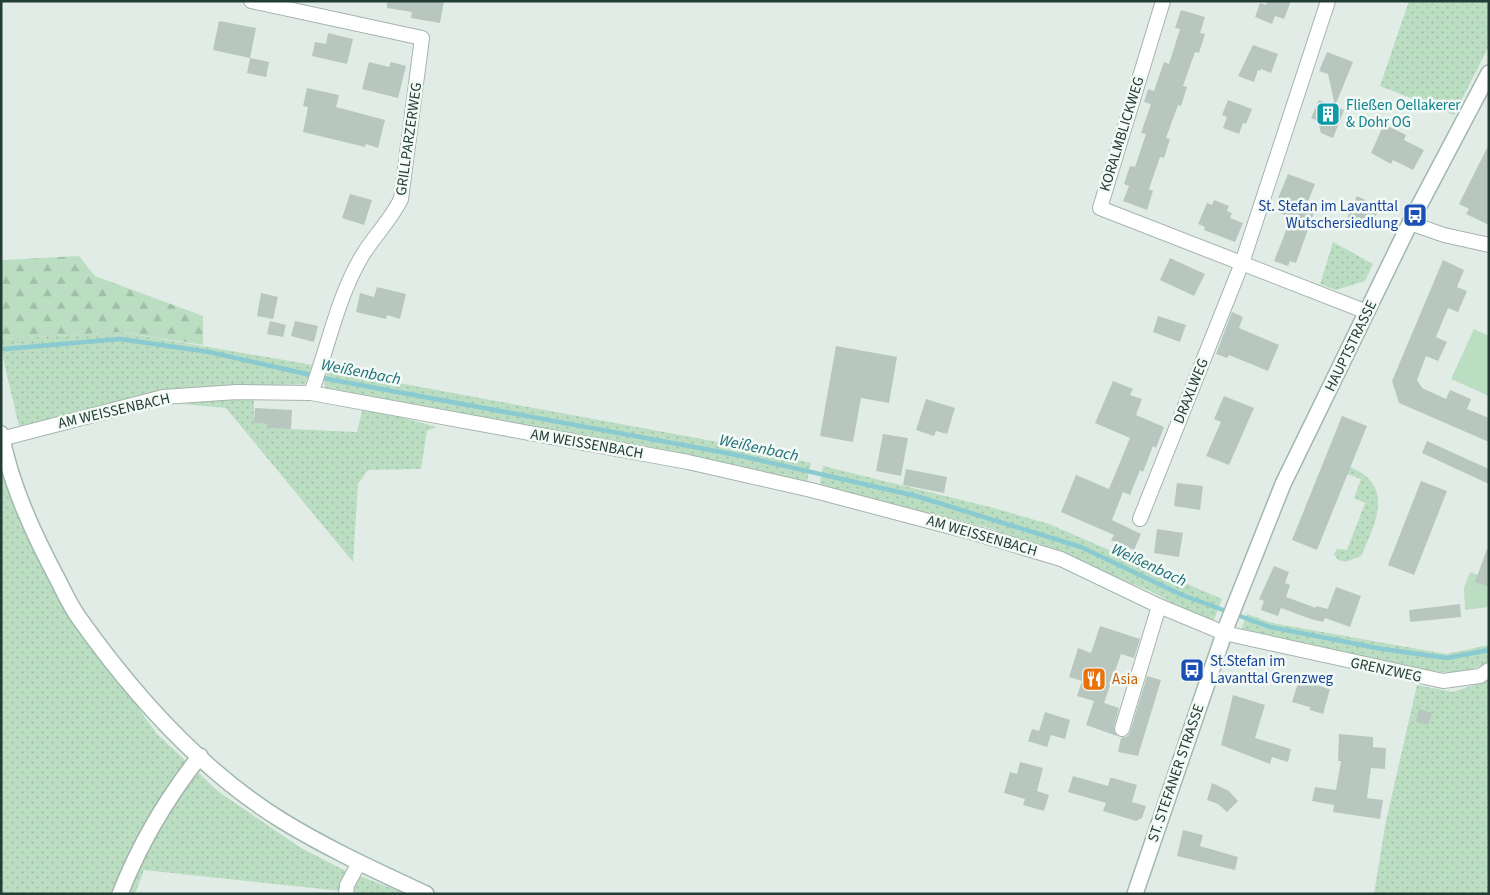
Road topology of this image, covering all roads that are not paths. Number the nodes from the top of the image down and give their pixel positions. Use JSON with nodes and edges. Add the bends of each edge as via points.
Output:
{"nodes":[{"id":1,"x":251,"y":1,"type":"edge"},
{"id":2,"x":1163,"y":1,"type":"edge"},
{"id":3,"x":1328,"y":1,"type":"edge"},
{"id":4,"x":1489,"y":73,"type":"edge"},
{"id":5,"x":1410,"y":223,"type":"junction"},
{"id":6,"x":1489,"y":245,"type":"edge"},
{"id":7,"x":1242,"y":263,"type":"junction"},
{"id":8,"x":1367,"y":312,"type":"junction"},
{"id":9,"x":312,"y":391,"type":"junction"},
{"id":10,"x":2,"y":437,"type":"edge"},
{"id":11,"x":1140,"y":519,"type":"dead end"},
{"id":12,"x":1159,"y":606,"type":"junction"},
{"id":13,"x":1226,"y":629,"type":"junction"},
{"id":14,"x":1489,"y":670,"type":"edge"},
{"id":15,"x":1122,"y":729,"type":"dead end"},
{"id":16,"x":200,"y":756,"type":"junction"},
{"id":17,"x":358,"y":862,"type":"junction"},
{"id":18,"x":120,"y":894,"type":"edge"},
{"id":19,"x":346,"y":894,"type":"edge"},
{"id":20,"x":426,"y":894,"type":"edge"},
{"id":21,"x":1135,"y":894,"type":"edge"}],
"edges":[{"from":1,"to":9,"type":"street","name":"GRILLPARZERWEG","via":[[422,38],[401,199],[362,255],[351,278]]},
{"from":2,"to":7,"type":"street","name":"KORALMBLICKWEG","via":[[1100,208]]},
{"from":3,"to":7,"type":"street"},
{"from":4,"to":5,"type":"main road","name":"HAUPTSTRASSE"},
{"from":5,"to":6,"type":"street"},
{"from":5,"to":8,"type":"main road","name":"HAUPTSTRASSE"},
{"from":7,"to":8,"type":"street","name":"KORALMBLICKWEG"},
{"from":7,"to":11,"type":"street","name":"DRAXLWEG"},
{"from":8,"to":13,"type":"main road","name":"HAUPTSTRASSE","via":[[1283,484]]},
{"from":9,"to":10,"type":"street","name":"AM WEISSENBACH","via":[[162,397]]},
{"from":9,"to":12,"type":"street","name":"AM WEISSENBACH","via":[[688,462],[811,490],[1061,559]]},
{"from":10,"to":16,"type":"main road","via":[[14,484],[31,525],[78,617],[133,686]]},
{"from":12,"to":13,"type":"street","name":"AM WEISSENBACH"},
{"from":12,"to":15,"type":"street"},
{"from":13,"to":14,"type":"street","name":"GRENZWEG","via":[[1443,681],[1480,676]]},
{"from":13,"to":21,"type":"main road","name":"ST. STEFANER STRASSE"},
{"from":16,"to":17,"type":"main road","via":[[280,820]]},
{"from":16,"to":18,"type":"main road","via":[[161,809],[132,862]]},
{"from":17,"to":19,"type":"street","via":[[347,884]]},
{"from":17,"to":20,"type":"main road"}]}
